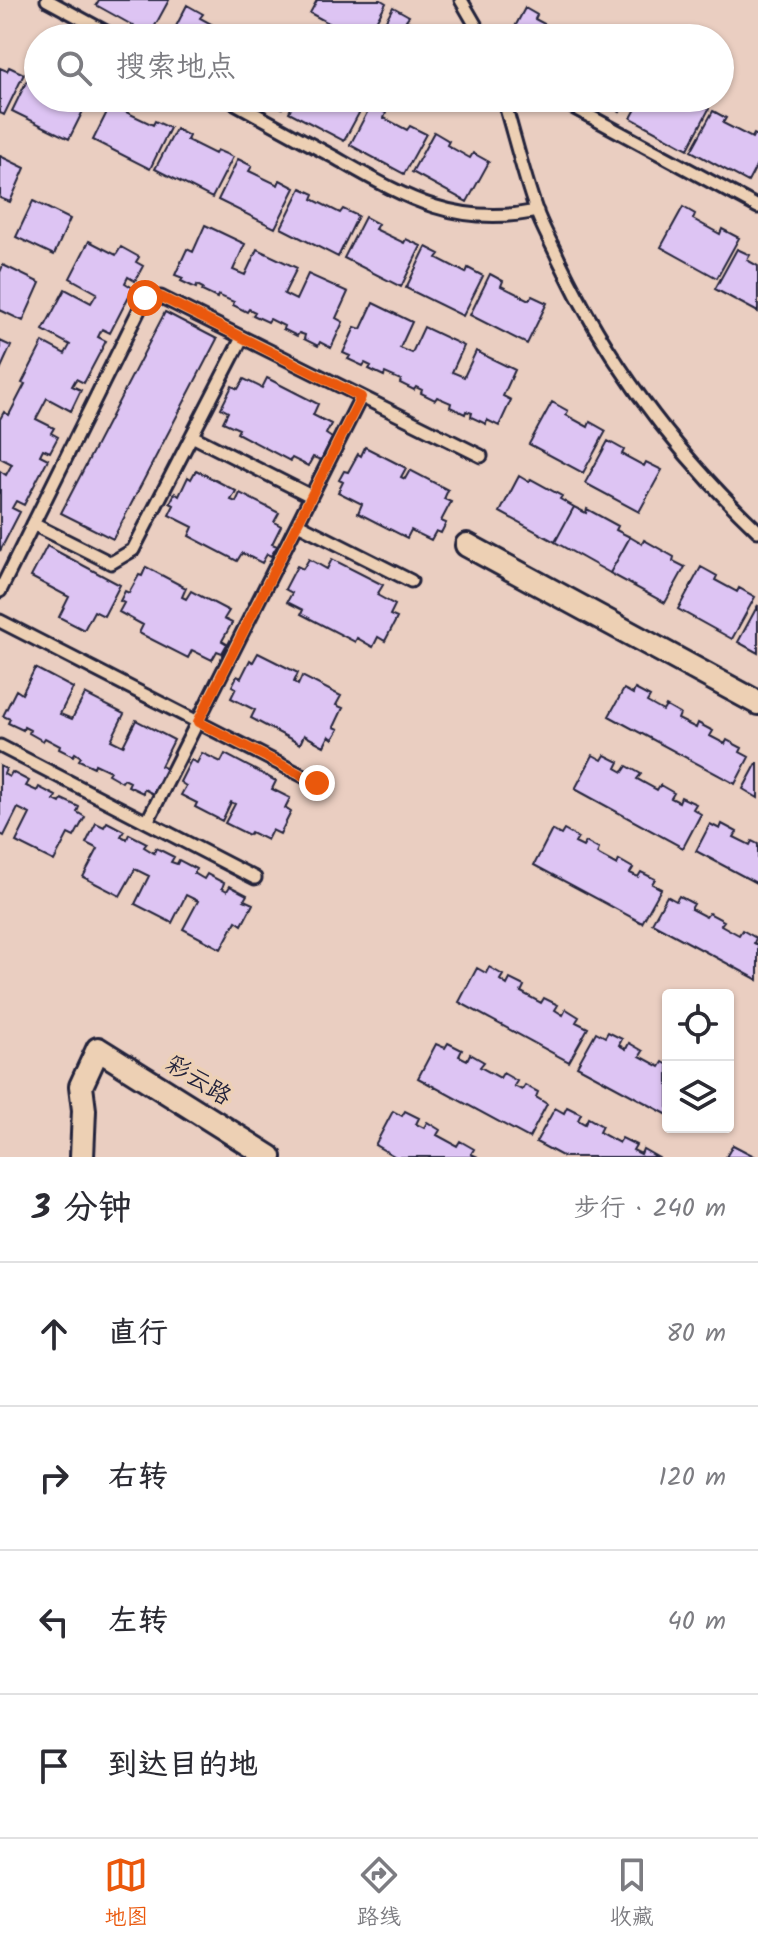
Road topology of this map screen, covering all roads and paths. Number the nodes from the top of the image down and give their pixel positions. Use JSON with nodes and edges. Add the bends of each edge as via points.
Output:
{"nodes":[{"id":1,"x":47,"y":0,"type":"edge"},
{"id":2,"x":461,"y":0,"type":"edge"},
{"id":3,"x":91,"y":24,"type":"edge"},
{"id":4,"x":475,"y":24,"type":"edge"},
{"id":5,"x":251,"y":112,"type":"edge"},
{"id":6,"x":507,"y":112,"type":"edge"},
{"id":7,"x":582,"y":112,"type":"edge"},
{"id":8,"x":758,"y":207,"type":"edge"},
{"id":9,"x":537,"y":211,"type":"junction"},
{"id":10,"x":242,"y":338,"type":"junction"},
{"id":11,"x":361,"y":397,"type":"junction"},
{"id":12,"x":192,"y":436,"type":"junction"},
{"id":13,"x":481,"y":456,"type":"dead end"},
{"id":14,"x":311,"y":496,"type":"junction"},
{"id":15,"x":33,"y":524,"type":"junction"},
{"id":16,"x":298,"y":524,"type":"junction"},
{"id":17,"x":758,"y":531,"type":"edge"},
{"id":18,"x":467,"y":545,"type":"dead end"},
{"id":19,"x":411,"y":581,"type":"dead end"},
{"id":20,"x":0,"y":591,"type":"edge"},
{"id":21,"x":0,"y":621,"type":"edge"},
{"id":22,"x":758,"y":703,"type":"edge"},
{"id":23,"x":198,"y":722,"type":"junction"},
{"id":24,"x":0,"y":746,"type":"edge"},
{"id":25,"x":317,"y":783,"type":"dead end"},
{"id":26,"x":147,"y":822,"type":"junction"},
{"id":27,"x":255,"y":878,"type":"dead end"},
{"id":28,"x":82,"y":1157,"type":"edge"},
{"id":29,"x":270,"y":1157,"type":"edge"}],
"edges":[{"from":1,"to":3,"type":"lane"},
{"from":2,"to":4,"type":"lane"},
{"from":5,"to":9,"type":"lane","via":[[422,202],[475,216]]},
{"from":6,"to":9,"type":"lane"},
{"from":7,"to":8,"type":"lane"},
{"from":9,"to":17,"type":"lane","via":[[581,304],[619,368],[664,430]]},
{"from":10,"to":11,"type":"lane"},
{"from":10,"to":12,"type":"lane"},
{"from":10,"to":15,"type":"lane","via":[[161,297],[145,298]]},
{"from":11,"to":13,"type":"lane"},
{"from":11,"to":14,"type":"lane"},
{"from":12,"to":14,"type":"lane"},
{"from":12,"to":15,"type":"lane","via":[[133,550],[122,557],[111,563]]},
{"from":14,"to":16,"type":"lane"},
{"from":15,"to":20,"type":"lane"},
{"from":16,"to":19,"type":"lane"},
{"from":16,"to":23,"type":"lane"},
{"from":18,"to":22,"type":"street"},
{"from":21,"to":23,"type":"lane"},
{"from":23,"to":25,"type":"lane"},
{"from":23,"to":26,"type":"lane"},
{"from":24,"to":26,"type":"lane"},
{"from":26,"to":27,"type":"lane"},
{"from":28,"to":29,"type":"street","name":"彩云路","via":[[81,1086],[98,1049]]}]}
